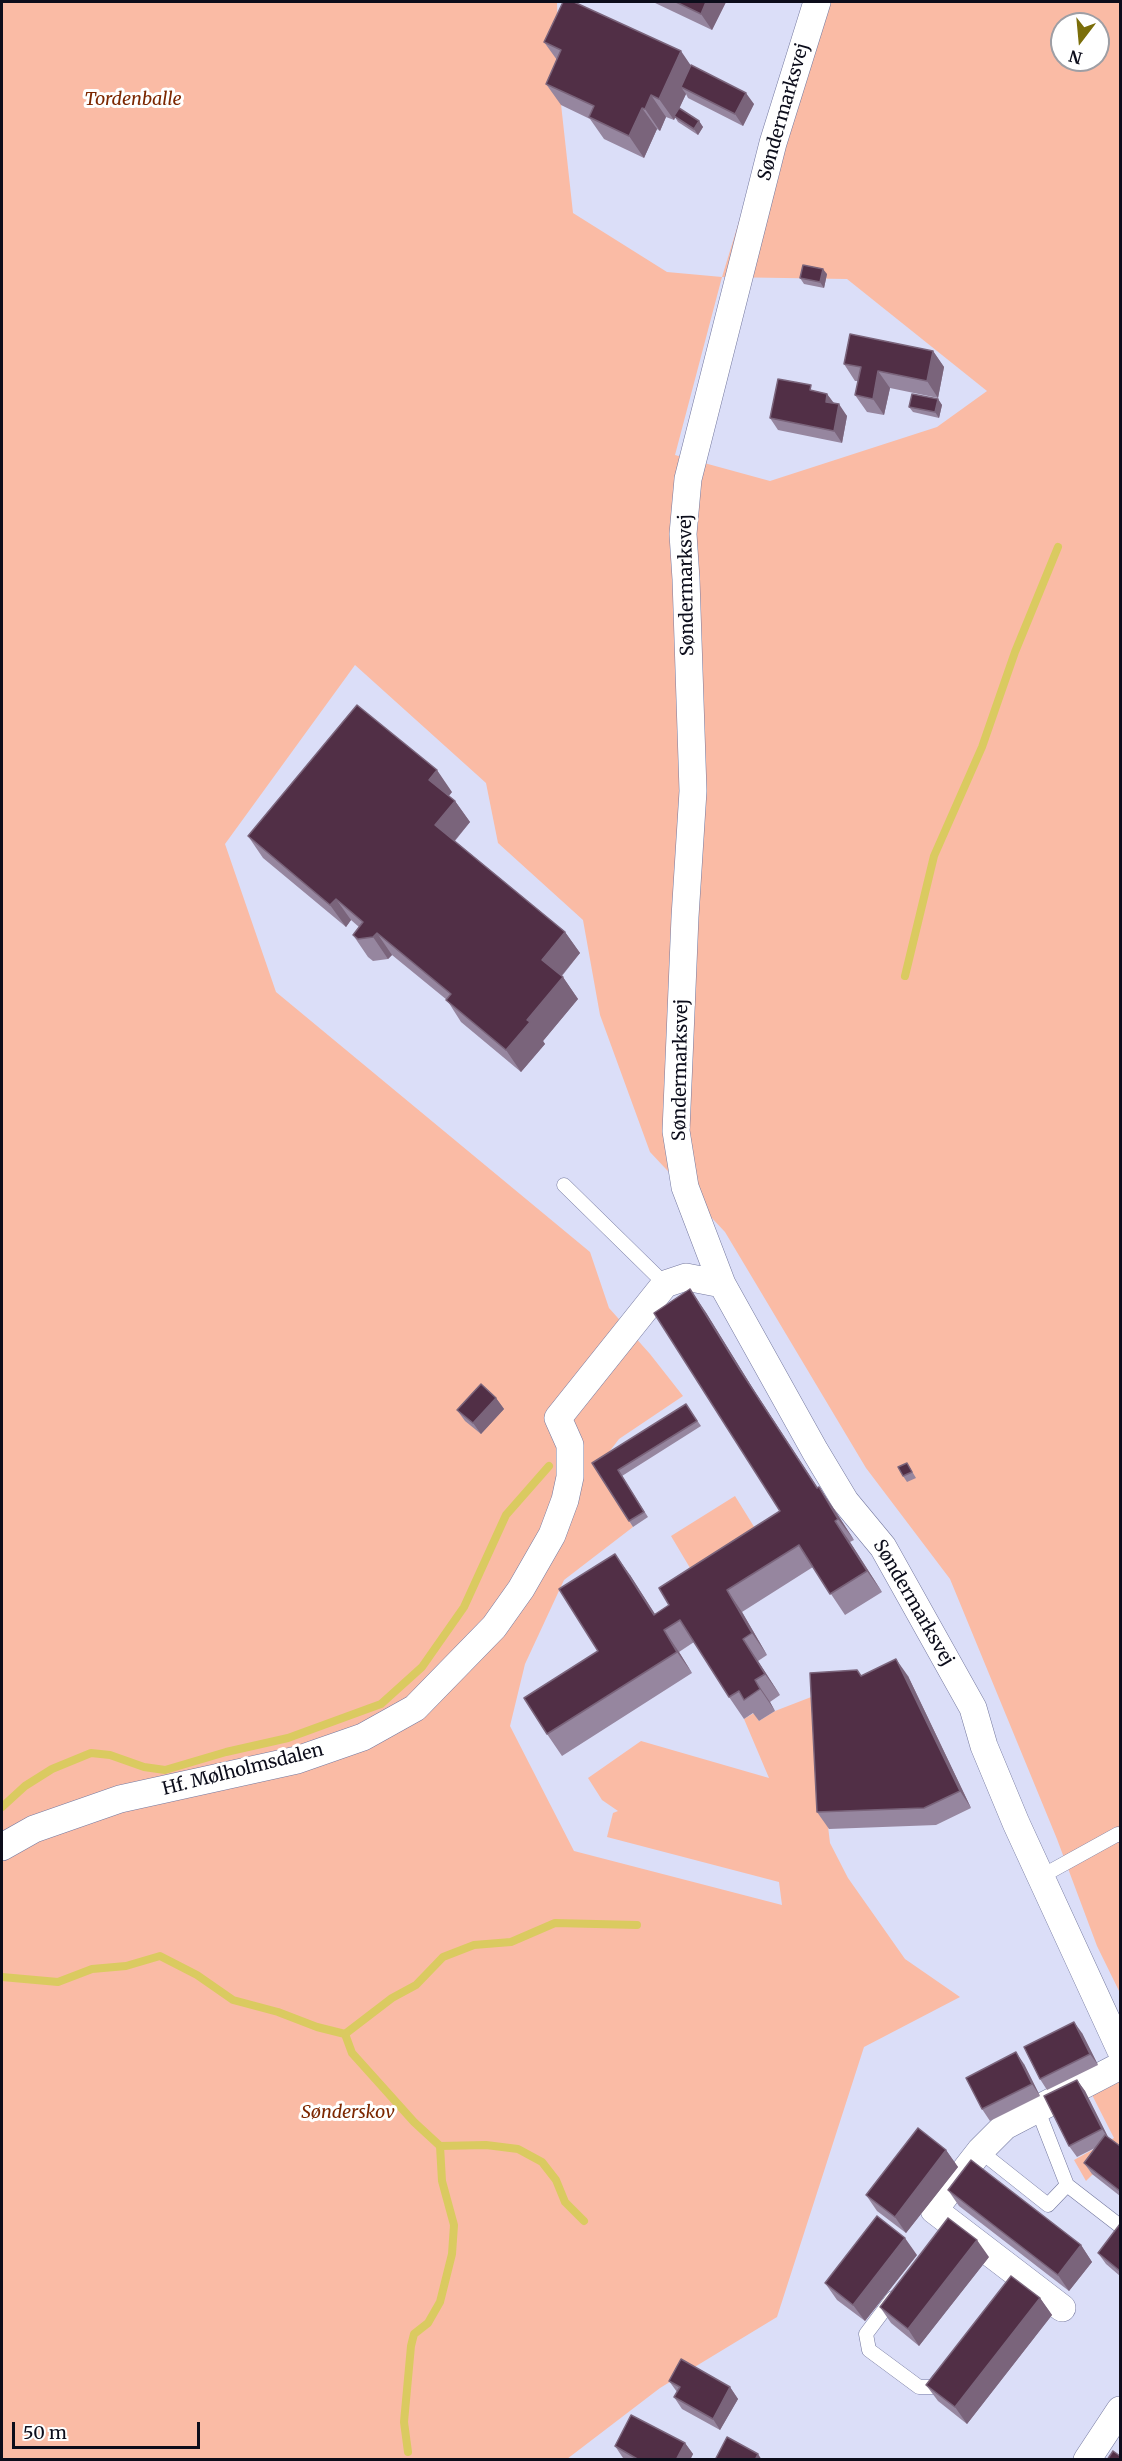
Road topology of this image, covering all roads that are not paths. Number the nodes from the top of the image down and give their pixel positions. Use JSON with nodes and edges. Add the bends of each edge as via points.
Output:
{"nodes":[{"id":1,"x":817,"y":2,"type":"edge"},
{"id":2,"x":564,"y":1185,"type":"dead end"},
{"id":3,"x":665,"y":1284,"type":"junction"},
{"id":4,"x":722,"y":1284,"type":"junction"},
{"id":5,"x":1120,"y":1835,"type":"edge"},
{"id":6,"x":2,"y":1847,"type":"edge"},
{"id":7,"x":1042,"y":1876,"type":"junction"},
{"id":8,"x":1120,"y":2049,"type":"edge"},
{"id":9,"x":1120,"y":2066,"type":"edge"},
{"id":10,"x":1037,"y":2108,"type":"junction"},
{"id":11,"x":980,"y":2151,"type":"junction"},
{"id":12,"x":1067,"y":2185,"type":"junction"},
{"id":13,"x":1120,"y":2226,"type":"edge"},
{"id":14,"x":901,"y":2288,"type":"edge"},
{"id":15,"x":1062,"y":2308,"type":"dead end"},
{"id":16,"x":947,"y":2369,"type":"edge"},
{"id":17,"x":1120,"y":2410,"type":"edge"},
{"id":18,"x":1088,"y":2460,"type":"edge"}],
"edges":[{"from":1,"to":4,"type":"street","name":"Søndermarksvej","via":[[773,143],[726,324],[688,479],[683,534],[693,791],[676,1131],[685,1187]]},
{"from":2,"to":3,"type":"lane"},
{"from":3,"to":4,"type":"street","via":[[686,1277]]},
{"from":3,"to":6,"type":"street","name":"Hf. Mølholmsdalen","via":[[558,1418],[570,1445],[570,1477],[552,1535],[521,1589],[477,1646],[415,1708],[363,1737],[297,1760],[120,1799],[34,1829]]},
{"from":4,"to":7,"type":"street","name":"Søndermarksvej","via":[[845,1502],[883,1547],[973,1708],[984,1746]]},
{"from":5,"to":7,"type":"lane"},
{"from":7,"to":8,"type":"street","name":"Søndermarksvej"},
{"from":9,"to":10,"type":"street"},
{"from":10,"to":11,"type":"street","via":[[1005,2126]]},
{"from":10,"to":12,"type":"lane"},
{"from":11,"to":12,"type":"lane","via":[[1048,2205]]},
{"from":11,"to":15,"type":"street","via":[[934,2210],[947,2227],[1016,2281]]},
{"from":12,"to":13,"type":"lane"},
{"from":14,"to":16,"type":"lane","via":[[866,2334],[869,2350],[919,2387],[933,2387]]},
{"from":17,"to":18,"type":"street"}]}
